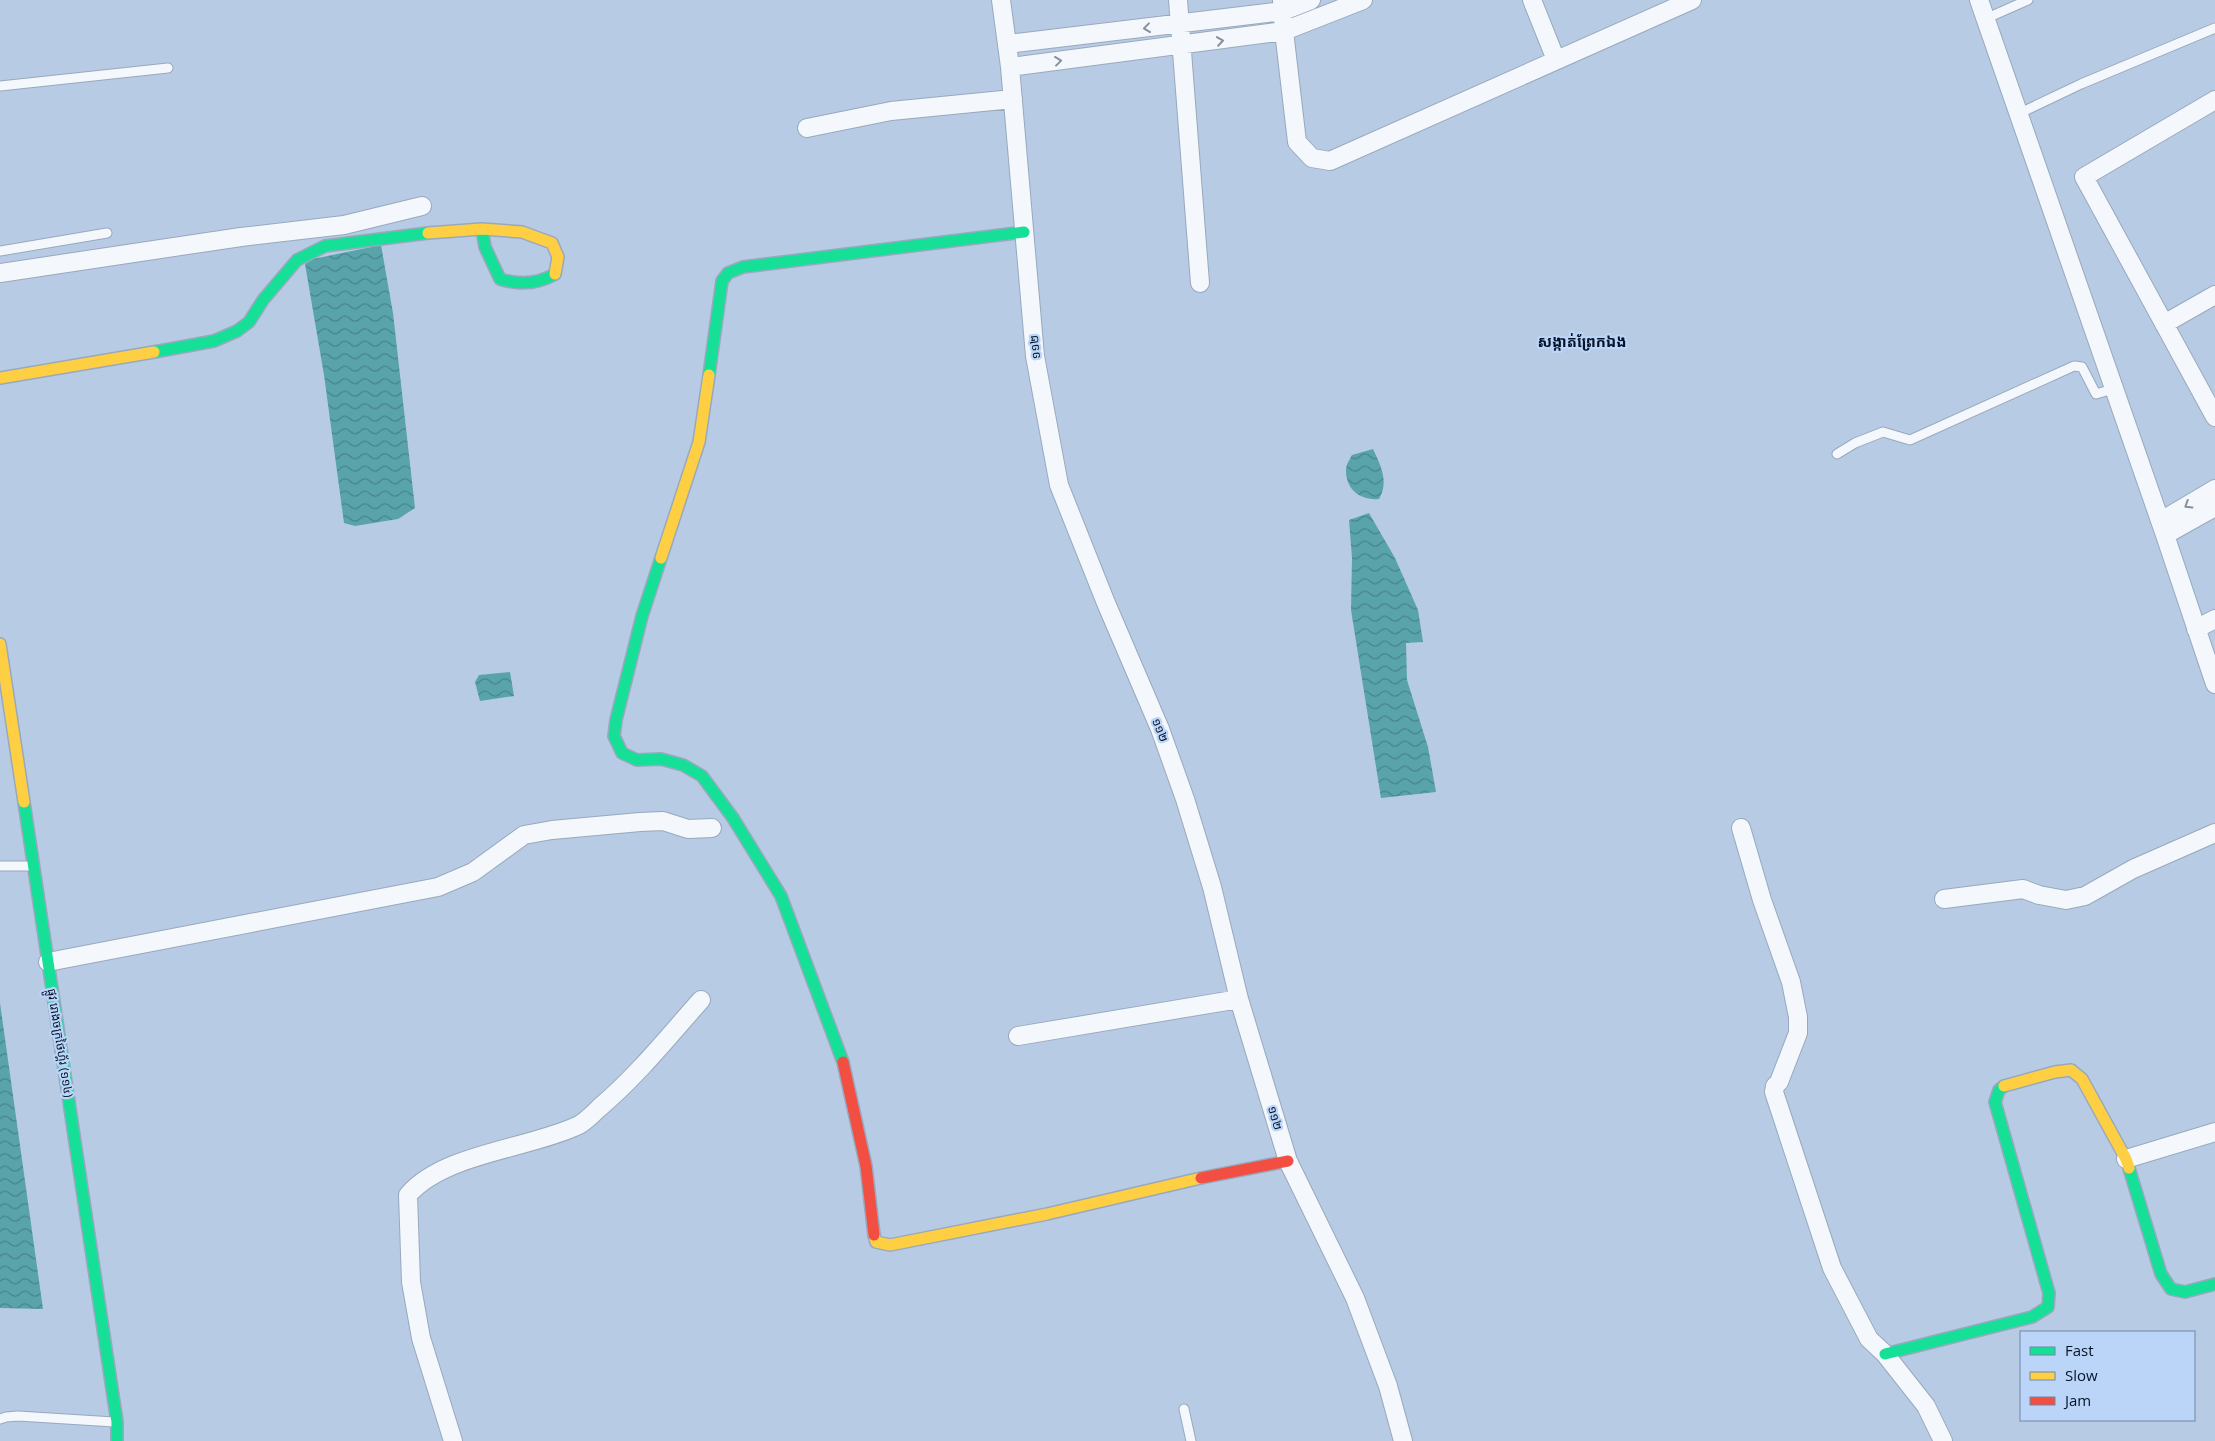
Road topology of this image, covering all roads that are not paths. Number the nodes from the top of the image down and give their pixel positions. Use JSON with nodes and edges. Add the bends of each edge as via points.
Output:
{"nodes":[{"id":1,"x":1001,"y":0,"type":"edge"},
{"id":2,"x":1178,"y":0,"type":"edge"},
{"id":3,"x":1311,"y":0,"type":"edge"},
{"id":4,"x":1363,"y":0,"type":"edge"},
{"id":5,"x":1532,"y":0,"type":"edge"},
{"id":6,"x":1692,"y":0,"type":"edge"},
{"id":7,"x":1979,"y":0,"type":"edge"},
{"id":8,"x":2028,"y":0,"type":"edge"},
{"id":9,"x":1282,"y":5,"type":"edge"},
{"id":10,"x":1985,"y":20,"type":"junction"},
{"id":11,"x":1180,"y":24,"type":"junction"},
{"id":12,"x":2215,"y":28,"type":"edge"},
{"id":13,"x":1284,"y":31,"type":"junction"},
{"id":14,"x":1008,"y":44,"type":"junction"},
{"id":15,"x":1182,"y":46,"type":"junction"},
{"id":16,"x":1556,"y":60,"type":"junction"},
{"id":17,"x":1010,"y":67,"type":"junction"},
{"id":18,"x":168,"y":68,"type":"dead end"},
{"id":19,"x":0,"y":86,"type":"edge"},
{"id":20,"x":1013,"y":99,"type":"junction"},
{"id":21,"x":2215,"y":100,"type":"edge"},
{"id":22,"x":2018,"y":114,"type":"junction"},
{"id":23,"x":807,"y":128,"type":"dead end"},
{"id":24,"x":422,"y":206,"type":"dead end"},
{"id":25,"x":482,"y":229,"type":"junction"},
{"id":26,"x":1024,"y":232,"type":"junction"},
{"id":27,"x":107,"y":233,"type":"dead end"},
{"id":28,"x":0,"y":251,"type":"edge"},
{"id":29,"x":0,"y":273,"type":"edge"},
{"id":30,"x":1200,"y":283,"type":"dead end"},
{"id":31,"x":2215,"y":296,"type":"edge"},
{"id":32,"x":2164,"y":324,"type":"junction"},
{"id":33,"x":0,"y":378,"type":"edge"},
{"id":34,"x":2113,"y":389,"type":"junction"},
{"id":35,"x":2215,"y":417,"type":"edge"},
{"id":36,"x":1837,"y":454,"type":"dead end"},
{"id":37,"x":2215,"y":489,"type":"edge"},
{"id":38,"x":2215,"y":506,"type":"edge"},
{"id":39,"x":2163,"y":528,"type":"junction"},
{"id":40,"x":2215,"y":619,"type":"edge"},
{"id":41,"x":2196,"y":629,"type":"junction"},
{"id":42,"x":0,"y":644,"type":"edge"},
{"id":43,"x":2215,"y":684,"type":"edge"},
{"id":44,"x":3,"y":690,"type":"edge"},
{"id":45,"x":712,"y":828,"type":"dead end"},
{"id":46,"x":1741,"y":828,"type":"dead end"},
{"id":47,"x":2215,"y":833,"type":"edge"},
{"id":48,"x":0,"y":866,"type":"edge"},
{"id":49,"x":33,"y":866,"type":"junction"},
{"id":50,"x":1944,"y":899,"type":"dead end"},
{"id":51,"x":48,"y":962,"type":"junction"},
{"id":52,"x":1239,"y":999,"type":"junction"},
{"id":53,"x":701,"y":1000,"type":"dead end"},
{"id":54,"x":1018,"y":1036,"type":"dead end"},
{"id":55,"x":2215,"y":1132,"type":"edge"},
{"id":56,"x":2126,"y":1159,"type":"junction"},
{"id":57,"x":1288,"y":1161,"type":"junction"},
{"id":58,"x":2215,"y":1284,"type":"edge"},
{"id":59,"x":1884,"y":1354,"type":"junction"},
{"id":60,"x":1184,"y":1409,"type":"dead end"},
{"id":61,"x":0,"y":1420,"type":"edge"},
{"id":62,"x":117,"y":1422,"type":"junction"},
{"id":63,"x":117,"y":1441,"type":"edge"},
{"id":64,"x":453,"y":1441,"type":"edge"},
{"id":65,"x":1191,"y":1441,"type":"edge"},
{"id":66,"x":1403,"y":1441,"type":"edge"},
{"id":67,"x":1942,"y":1441,"type":"edge"}],
"edges":[{"from":1,"to":14,"type":"street","name":"១១២"},
{"from":2,"to":11,"type":"street"},
{"from":3,"to":9,"type":"street"},
{"from":4,"to":13,"type":"street"},
{"from":5,"to":16,"type":"street"},
{"from":6,"to":16,"type":"street"},
{"from":7,"to":10,"type":"street"},
{"from":8,"to":10,"type":"lane"},
{"from":9,"to":11,"type":"street"},
{"from":9,"to":13,"type":"street"},
{"from":10,"to":22,"type":"street"},
{"from":11,"to":14,"type":"street","one_way":true},
{"from":11,"to":15,"type":"street"},
{"from":12,"to":22,"type":"lane"},
{"from":15,"to":13,"type":"street","one_way":true},
{"from":13,"to":16,"type":"street","via":[[1297,142],[1312,158],[1330,161]]},
{"from":14,"to":17,"type":"street","name":"១១២"},
{"from":17,"to":15,"type":"street","one_way":true},
{"from":15,"to":30,"type":"street"},
{"from":17,"to":20,"type":"street","name":"១១២"},
{"from":18,"to":19,"type":"lane"},
{"from":20,"to":23,"type":"street","via":[[891,111]]},
{"from":20,"to":26,"type":"street","name":"១១២"},
{"from":21,"to":32,"type":"street","via":[[2084,177]]},
{"from":22,"to":34,"type":"street"},
{"from":24,"to":29,"type":"street","via":[[344,224],[240,236]]},
{"from":25,"to":25,"type":"street","via":[[485,247],[500,278],[521,283],[546,280],[556,273],[558,257],[552,243],[522,232]]},
{"from":25,"to":33,"type":"street","via":[[325,246],[297,260],[263,300],[250,322],[229,336],[86,365]]},
{"from":26,"to":52,"type":"street","name":"១១២","via":[[1035,356],[1059,485],[1160,729],[1185,799],[1212,887]]},
{"from":26,"to":57,"type":"street","via":[[743,267],[728,273],[722,281],[698,442],[642,616],[614,736],[622,753],[637,760],[661,759],[683,764],[702,776],[733,818],[780,896],[842,1057],[866,1166],[876,1242],[890,1245]]},
{"from":27,"to":28,"type":"lane"},
{"from":31,"to":32,"type":"street"},
{"from":32,"to":35,"type":"street"},
{"from":34,"to":36,"type":"lane","via":[[2096,394],[2082,367],[2074,366],[1910,440],[1883,432]]},
{"from":34,"to":39,"type":"street"},
{"from":37,"to":39,"type":"street","one_way":true},
{"from":38,"to":39,"type":"street"},
{"from":39,"to":41,"type":"street"},
{"from":40,"to":41,"type":"street"},
{"from":41,"to":43,"type":"street"},
{"from":42,"to":44,"type":"street","name":"ផ្លូវ រោងចក្រថៃហ្គ័រ (១១៤)"},
{"from":44,"to":49,"type":"street","name":"ផ្លូវ រោងចក្រថៃហ្គ័រ (១១៤)"},
{"from":45,"to":51,"type":"street","via":[[688,829],[663,821],[524,835],[473,872],[438,887]]},
{"from":46,"to":59,"type":"street","via":[[1791,982],[1798,1017],[1798,1033],[1774,1092],[1832,1268],[1869,1340]]},
{"from":47,"to":50,"type":"street","via":[[2133,869],[2085,896],[2066,900],[2023,888]]},
{"from":48,"to":49,"type":"lane"},
{"from":49,"to":51,"type":"street","name":"ផ្លូវ រោងចក្រថៃហ្គ័រ (១១៤)"},
{"from":51,"to":62,"type":"street","name":"ផ្លូវ រោងចក្រថៃហ្គ័រ (១១៤)"},
{"from":52,"to":54,"type":"street"},
{"from":52,"to":57,"type":"street","name":"១១២"},
{"from":53,"to":64,"type":"street","via":[[620,1090],[580,1124],[451,1168],[419,1183],[408,1196],[411,1282],[421,1338]]},
{"from":55,"to":56,"type":"street"},
{"from":56,"to":58,"type":"street","via":[[2161,1274],[2171,1289],[2185,1292]]},
{"from":56,"to":59,"type":"street","via":[[2082,1079],[2071,1070],[2003,1086],[1997,1095],[1996,1109],[2049,1293],[2048,1307],[2032,1317]]},
{"from":57,"to":66,"type":"street","name":"១១២","via":[[1355,1298],[1388,1386]]},
{"from":59,"to":67,"type":"street","via":[[1926,1406]]},
{"from":60,"to":65,"type":"lane"},
{"from":61,"to":62,"type":"lane","via":[[6,1416],[18,1416]]},
{"from":62,"to":63,"type":"street","name":"ផ្លូវ រោងចក្រថៃហ្គ័រ (១១៤)"}]}
